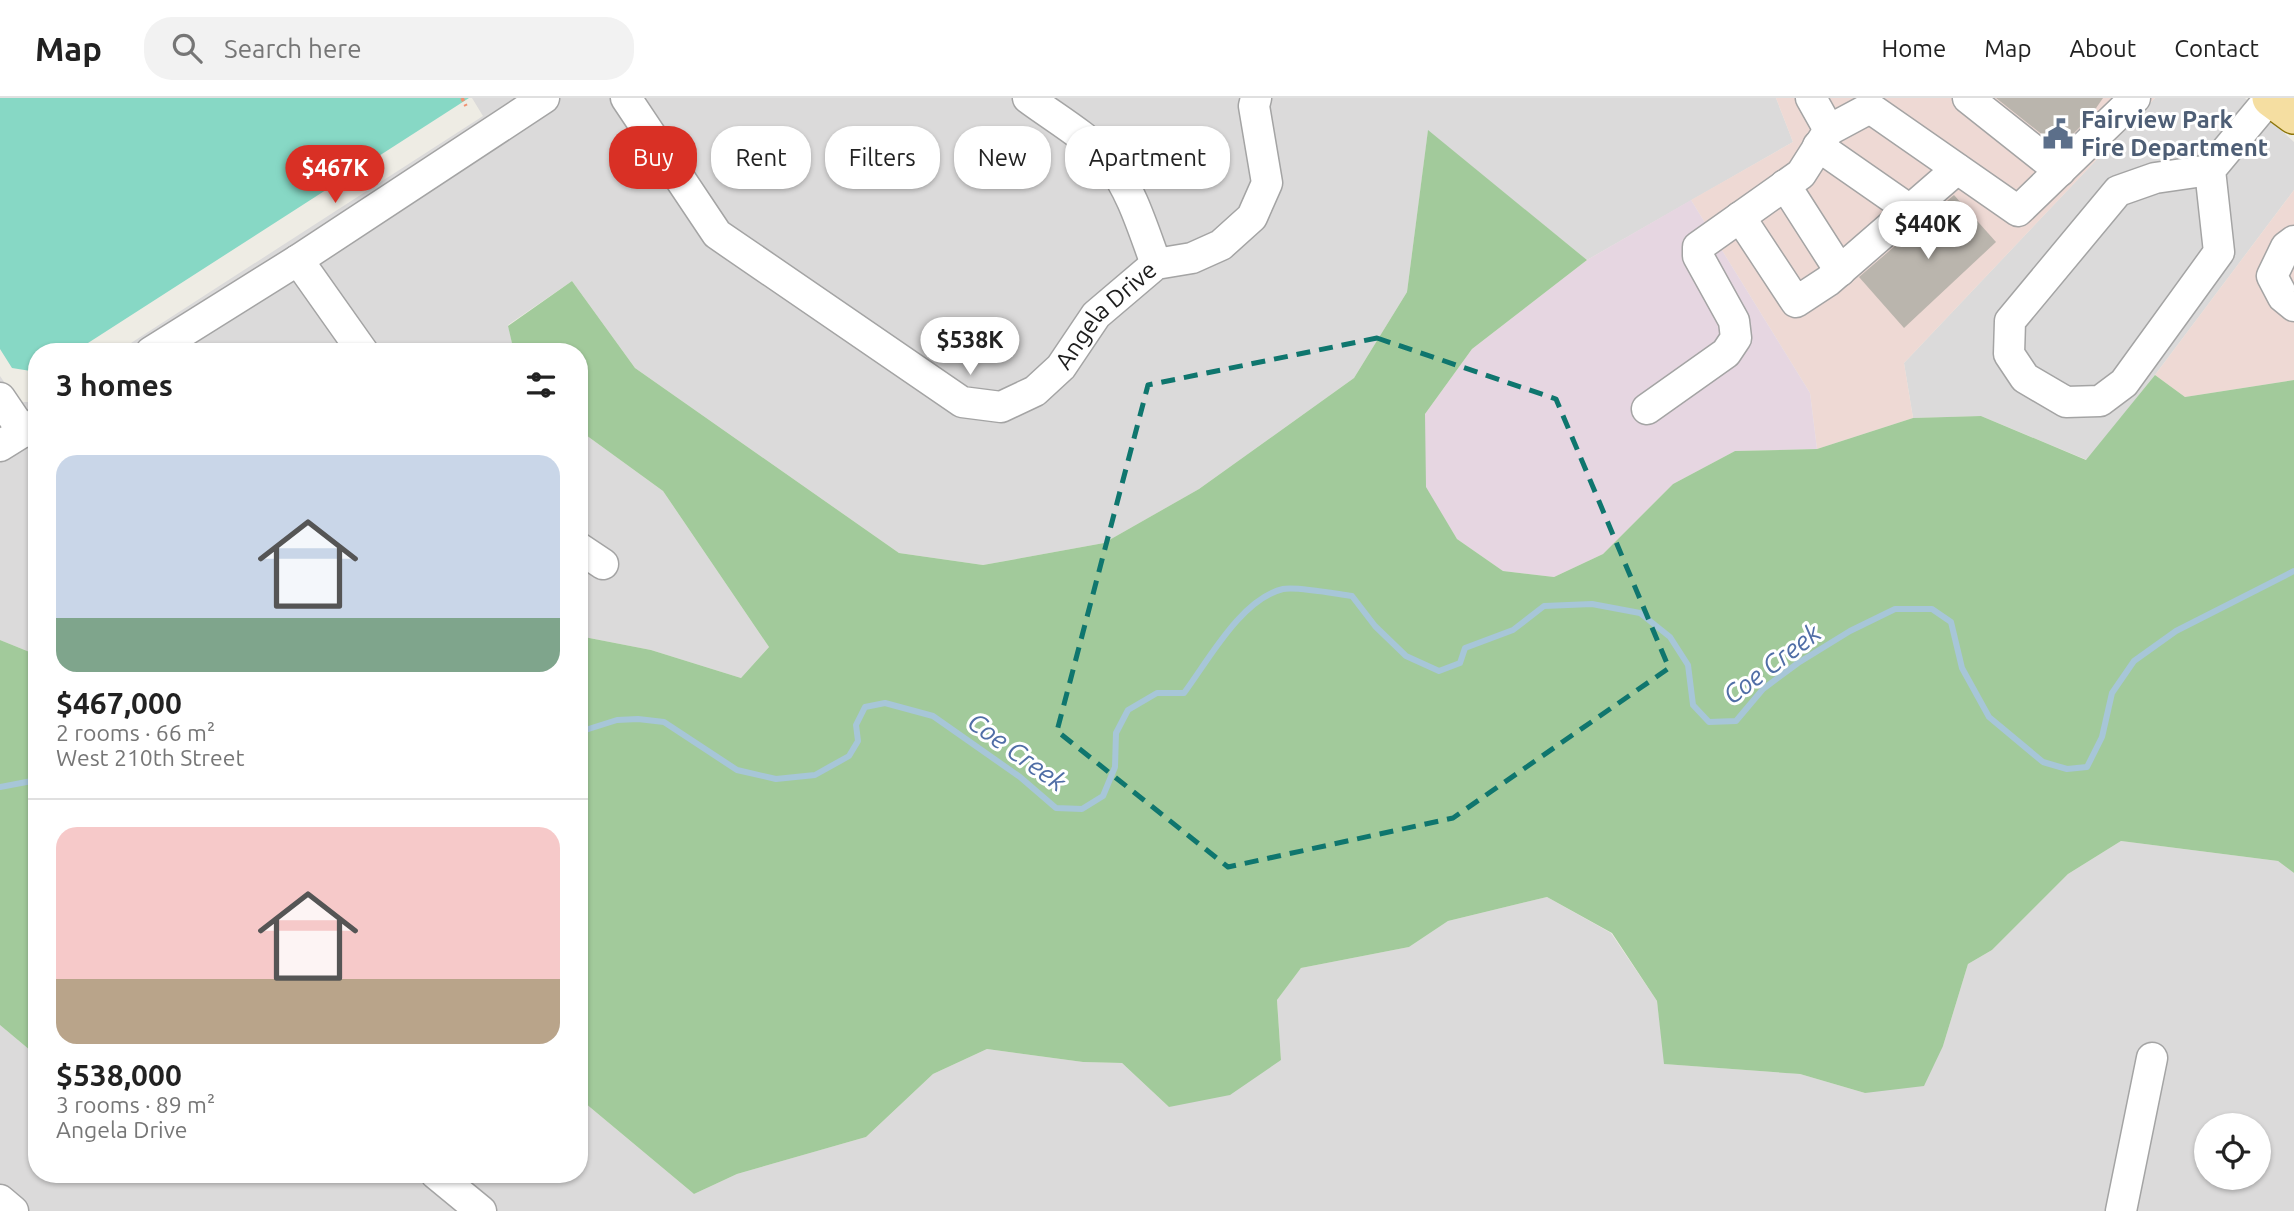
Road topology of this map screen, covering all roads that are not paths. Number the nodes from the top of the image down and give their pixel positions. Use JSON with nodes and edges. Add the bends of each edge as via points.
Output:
{"nodes":[{"id":1,"x":544,"y":98,"type":"edge"},
{"id":2,"x":626,"y":98,"type":"edge"},
{"id":3,"x":1028,"y":98,"type":"edge"},
{"id":4,"x":1256,"y":98,"type":"edge"},
{"id":5,"x":1811,"y":98,"type":"edge"},
{"id":6,"x":1968,"y":98,"type":"edge"},
{"id":7,"x":2135,"y":98,"type":"edge"},
{"id":8,"x":2271,"y":98,"type":"edge"},
{"id":9,"x":1880,"y":103,"type":"edge"},
{"id":10,"x":2294,"y":115,"type":"edge"},
{"id":11,"x":1823,"y":138,"type":"junction"},
{"id":12,"x":1957,"y":169,"type":"junction"},
{"id":13,"x":2210,"y":170,"type":"junction"},
{"id":14,"x":2060,"y":171,"type":"junction"},
{"id":15,"x":1785,"y":185,"type":"junction"},
{"id":16,"x":1910,"y":210,"type":"junction"},
{"id":17,"x":1740,"y":217,"type":"junction"},
{"id":18,"x":2294,"y":241,"type":"edge"},
{"id":19,"x":298,"y":260,"type":"junction"},
{"id":20,"x":1156,"y":264,"type":"junction"},
{"id":21,"x":1840,"y":271,"type":"junction"},
{"id":22,"x":2294,"y":306,"type":"edge"},
{"id":23,"x":165,"y":343,"type":"edge"},
{"id":24,"x":357,"y":343,"type":"edge"},
{"id":25,"x":0,"y":398,"type":"edge"},
{"id":26,"x":1647,"y":409,"type":"dead end"},
{"id":27,"x":20,"y":434,"type":"edge"},
{"id":28,"x":2152,"y":1058,"type":"dead end"},
{"id":29,"x":447,"y":1183,"type":"edge"},
{"id":30,"x":0,"y":1200,"type":"edge"},
{"id":31,"x":13,"y":1211,"type":"edge"},
{"id":32,"x":481,"y":1211,"type":"edge"},
{"id":33,"x":2121,"y":1211,"type":"edge"}],
"edges":[{"from":1,"to":19,"type":"street"},
{"from":2,"to":20,"type":"street","name":"Angela Drive","via":[[717,234],[962,402],[1000,407],[1035,391],[1061,367],[1096,315]]},
{"from":3,"to":20,"type":"street","via":[[1107,159],[1135,209]]},
{"from":4,"to":20,"type":"street","name":"Angela Drive","via":[[1267,183],[1252,217],[1221,245],[1192,258]]},
{"from":5,"to":11,"type":"street"},
{"from":6,"to":14,"type":"street"},
{"from":7,"to":14,"type":"street"},
{"from":8,"to":10,"type":"main road"},
{"from":8,"to":13,"type":"street"},
{"from":9,"to":11,"type":"street"},
{"from":9,"to":12,"type":"street"},
{"from":11,"to":15,"type":"street","via":[[1801,174]]},
{"from":11,"to":16,"type":"street"},
{"from":12,"to":14,"type":"street","via":[[2018,211]]},
{"from":12,"to":16,"type":"street"},
{"from":13,"to":13,"type":"street","via":[[2220,252],[2124,383],[2100,401],[2066,401],[2025,378],[2009,354],[2010,321],[2118,191],[2155,178]]},
{"from":15,"to":17,"type":"street"},
{"from":15,"to":21,"type":"street"},
{"from":16,"to":21,"type":"street"},
{"from":17,"to":21,"type":"street","via":[[1796,302]]},
{"from":17,"to":26,"type":"street","via":[[1698,247],[1698,256],[1734,321],[1736,338],[1726,353]]},
{"from":18,"to":22,"type":"street","via":[[2286,247],[2272,276],[2283,297]]},
{"from":19,"to":23,"type":"street"},
{"from":19,"to":24,"type":"street"},
{"from":25,"to":27,"type":"street"},
{"from":28,"to":33,"type":"street"},
{"from":29,"to":32,"type":"street"},
{"from":30,"to":31,"type":"street"}]}
